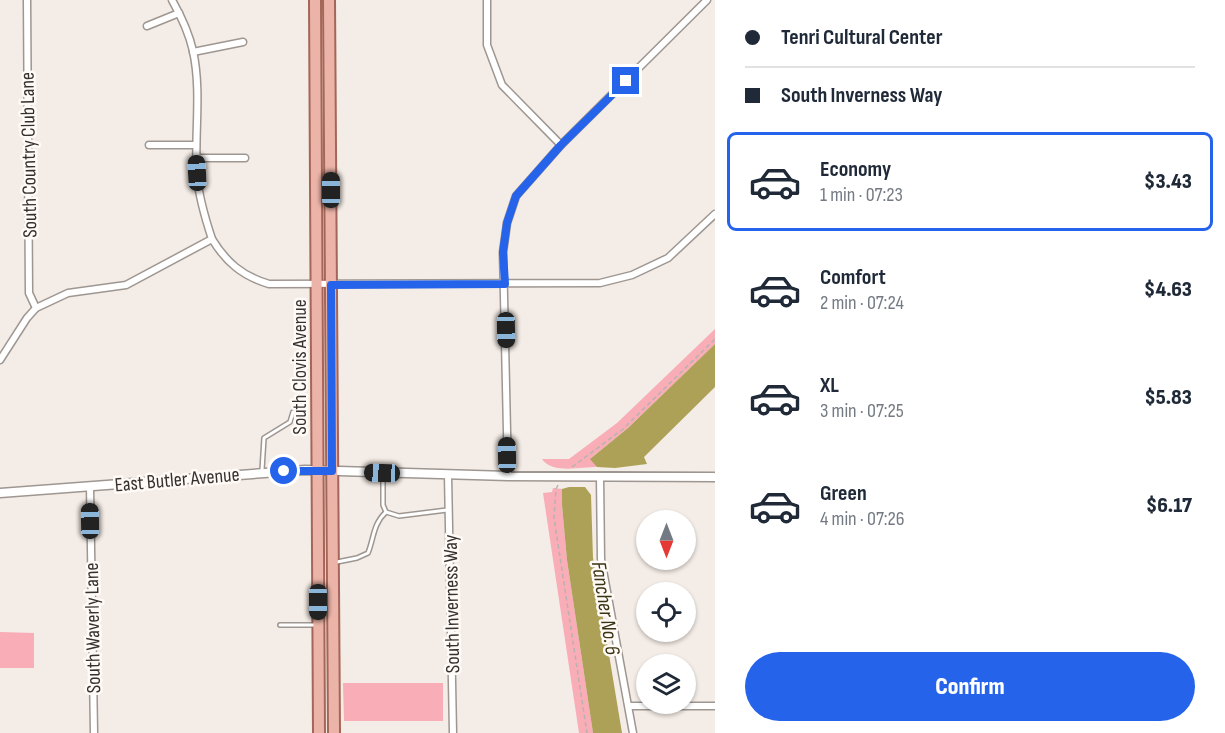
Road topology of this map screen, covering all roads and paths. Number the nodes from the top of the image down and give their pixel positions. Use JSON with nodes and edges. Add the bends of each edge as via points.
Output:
{"nodes":[{"id":1,"x":27,"y":0,"type":"edge"},
{"id":2,"x":172,"y":0,"type":"edge"},
{"id":3,"x":315,"y":0,"type":"edge"},
{"id":4,"x":329,"y":0,"type":"edge"},
{"id":5,"x":487,"y":0,"type":"edge"},
{"id":6,"x":707,"y":0,"type":"edge"},
{"id":7,"x":179,"y":13,"type":"junction"},
{"id":8,"x":147,"y":26,"type":"dead end"},
{"id":9,"x":243,"y":42,"type":"dead end"},
{"id":10,"x":193,"y":52,"type":"junction"},
{"id":11,"x":149,"y":145,"type":"dead end"},
{"id":12,"x":196,"y":145,"type":"junction"},
{"id":13,"x":561,"y":145,"type":"junction"},
{"id":14,"x":196,"y":158,"type":"junction"},
{"id":15,"x":245,"y":158,"type":"dead end"},
{"id":16,"x":715,"y":214,"type":"edge"},
{"id":17,"x":212,"y":238,"type":"junction"},
{"id":18,"x":505,"y":284,"type":"junction"},
{"id":19,"x":316,"y":285,"type":"junction"},
{"id":20,"x":331,"y":285,"type":"junction"},
{"id":21,"x":36,"y":308,"type":"junction"},
{"id":22,"x":715,"y":339,"type":"edge"},
{"id":23,"x":0,"y":360,"type":"edge"},
{"id":24,"x":293,"y":412,"type":"dead end"},
{"id":25,"x":317,"y":470,"type":"junction"},
{"id":26,"x":332,"y":471,"type":"junction"},
{"id":27,"x":262,"y":472,"type":"junction"},
{"id":28,"x":382,"y":473,"type":"junction"},
{"id":29,"x":448,"y":475,"type":"junction"},
{"id":30,"x":508,"y":476,"type":"junction"},
{"id":31,"x":564,"y":477,"type":"junction"},
{"id":32,"x":600,"y":477,"type":"junction"},
{"id":33,"x":715,"y":477,"type":"edge"},
{"id":34,"x":90,"y":486,"type":"junction"},
{"id":35,"x":0,"y":493,"type":"edge"},
{"id":36,"x":449,"y":510,"type":"junction"},
{"id":37,"x":386,"y":512,"type":"junction"},
{"id":38,"x":333,"y":563,"type":"junction"},
{"id":39,"x":280,"y":625,"type":"dead end"},
{"id":40,"x":318,"y":626,"type":"junction"},
{"id":41,"x":629,"y":706,"type":"junction"},
{"id":42,"x":715,"y":706,"type":"edge"},
{"id":43,"x":94,"y":733,"type":"edge"},
{"id":44,"x":319,"y":733,"type":"edge"},
{"id":45,"x":334,"y":733,"type":"edge"},
{"id":46,"x":453,"y":733,"type":"edge"},
{"id":47,"x":587,"y":733,"type":"edge"},
{"id":48,"x":633,"y":733,"type":"edge"}],
"edges":[{"from":1,"to":21,"type":"street","name":"South Country Club Lane","via":[[30,293]]},
{"from":2,"to":7,"type":"street"},
{"from":3,"to":19,"type":"main road","name":"South Clovis Avenue"},
{"from":4,"to":20,"type":"main road","name":"South Clovis Avenue"},
{"from":5,"to":13,"type":"street","via":[[487,45],[502,85]]},
{"from":6,"to":13,"type":"street"},
{"from":7,"to":8,"type":"street"},
{"from":7,"to":10,"type":"street"},
{"from":9,"to":10,"type":"street"},
{"from":10,"to":12,"type":"street"},
{"from":11,"to":12,"type":"street"},
{"from":12,"to":14,"type":"street"},
{"from":13,"to":18,"type":"street","via":[[516,196],[503,252]]},
{"from":14,"to":15,"type":"street"},
{"from":14,"to":17,"type":"street","via":[[201,203]]},
{"from":16,"to":18,"type":"street","via":[[668,258],[632,275],[600,283]]},
{"from":17,"to":19,"type":"street","via":[[231,265],[256,280]]},
{"from":17,"to":21,"type":"street","via":[[126,285],[68,293]]},
{"from":18,"to":20,"type":"street"},
{"from":18,"to":30,"type":"street"},
{"from":19,"to":20,"type":"street"},
{"from":19,"to":25,"type":"main road","name":"South Clovis Avenue"},
{"from":20,"to":26,"type":"main road","name":"South Clovis Avenue"},
{"from":21,"to":23,"type":"street"},
{"from":22,"to":31,"type":"path","via":[[623,429]]},
{"from":24,"to":27,"type":"lane","via":[[290,422],[264,438]]},
{"from":25,"to":26,"type":"street","name":"East Butler Avenue"},
{"from":25,"to":27,"type":"street","name":"East Butler Avenue"},
{"from":25,"to":40,"type":"main road","name":"South Clovis Avenue"},
{"from":26,"to":28,"type":"street","name":"East Butler Avenue"},
{"from":26,"to":38,"type":"main road","name":"South Clovis Avenue"},
{"from":27,"to":34,"type":"street","name":"East Butler Avenue"},
{"from":28,"to":29,"type":"street","name":"East Butler Avenue"},
{"from":28,"to":37,"type":"lane"},
{"from":29,"to":30,"type":"street","name":"East Butler Avenue"},
{"from":29,"to":36,"type":"street","name":"South Inverness Way"},
{"from":30,"to":31,"type":"street","name":"East Butler Avenue"},
{"from":31,"to":32,"type":"street","name":"East Butler Avenue"},
{"from":31,"to":47,"type":"path","via":[[556,489],[554,518]]},
{"from":32,"to":33,"type":"street","name":"East Butler Avenue"},
{"from":32,"to":41,"type":"street","via":[[601,559]]},
{"from":34,"to":35,"type":"street","name":"East Butler Avenue"},
{"from":34,"to":43,"type":"street","name":"South Waverly Lane"},
{"from":36,"to":37,"type":"lane","via":[[399,516]]},
{"from":36,"to":46,"type":"street","name":"South Inverness Way"},
{"from":37,"to":38,"type":"lane","via":[[373,531],[368,553]]},
{"from":38,"to":45,"type":"main road","name":"South Clovis Avenue"},
{"from":39,"to":40,"type":"lane"},
{"from":40,"to":44,"type":"main road","name":"South Clovis Avenue"},
{"from":41,"to":42,"type":"street"},
{"from":41,"to":48,"type":"street"}]}
